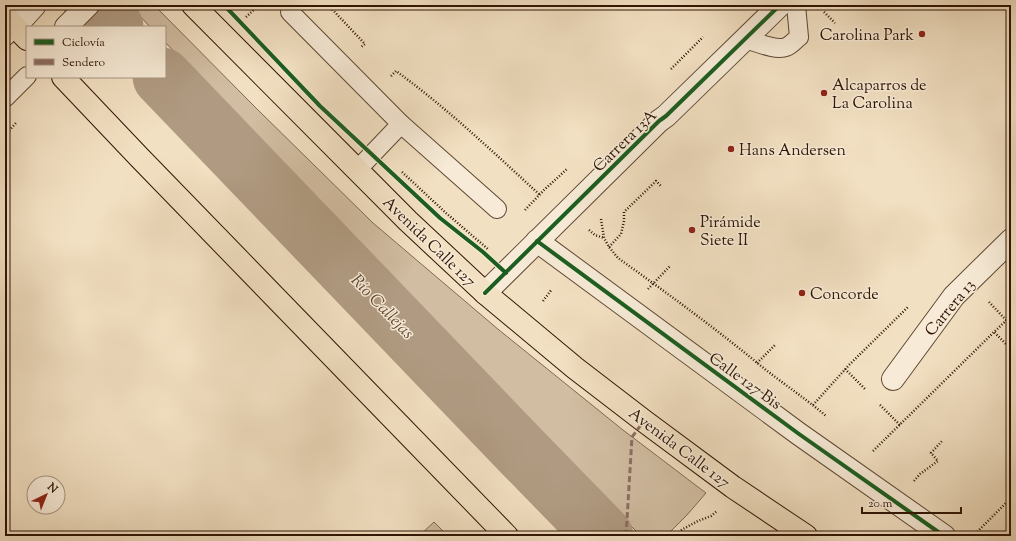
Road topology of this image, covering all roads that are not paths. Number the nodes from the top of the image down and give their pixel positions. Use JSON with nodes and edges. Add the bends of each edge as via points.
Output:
{"nodes":[{"id":1,"x":35,"y":5,"type":"edge"},
{"id":2,"x":88,"y":5,"type":"edge"},
{"id":3,"x":193,"y":5,"type":"edge"},
{"id":4,"x":780,"y":5,"type":"edge"},
{"id":5,"x":796,"y":5,"type":"edge"},
{"id":6,"x":290,"y":12,"type":"dead end"},
{"id":7,"x":68,"y":24,"type":"edge"},
{"id":8,"x":13,"y":29,"type":"edge"},
{"id":9,"x":745,"y":39,"type":"junction"},
{"id":10,"x":26,"y":77,"type":"edge"},
{"id":11,"x":64,"y":78,"type":"edge"},
{"id":12,"x":5,"y":98,"type":"edge"},
{"id":13,"x":402,"y":124,"type":"junction"},
{"id":14,"x":357,"y":170,"type":"junction"},
{"id":15,"x":497,"y":209,"type":"dead end"},
{"id":16,"x":1011,"y":240,"type":"edge"},
{"id":17,"x":537,"y":241,"type":"junction"},
{"id":18,"x":485,"y":293,"type":"junction"},
{"id":19,"x":893,"y":379,"type":"dead end"},
{"id":20,"x":507,"y":536,"type":"edge"},
{"id":21,"x":806,"y":536,"type":"edge"},
{"id":22,"x":944,"y":536,"type":"edge"}],
"edges":[{"from":1,"to":8,"type":"street"},
{"from":2,"to":7,"type":"street"},
{"from":3,"to":14,"type":"main road","name":"Avenida Calle 127"},
{"from":4,"to":9,"type":"street","name":"Carrera 13A"},
{"from":5,"to":9,"type":"lane","via":[[799,36],[790,45],[776,48]]},
{"from":6,"to":13,"type":"lane"},
{"from":9,"to":17,"type":"street","name":"Carrera 13A"},
{"from":10,"to":12,"type":"lane"},
{"from":11,"to":20,"type":"main road"},
{"from":13,"to":14,"type":"lane"},
{"from":13,"to":15,"type":"lane"},
{"from":14,"to":18,"type":"main road","name":"Avenida Calle 127"},
{"from":16,"to":19,"type":"street","name":"Carrera 13","via":[[954,296]]},
{"from":17,"to":18,"type":"street","name":"Carrera 13A"},
{"from":17,"to":22,"type":"street","name":"Calle 127 Bis","via":[[787,425]]},
{"from":18,"to":21,"type":"main road","name":"Avenida Calle 127","via":[[644,421],[733,487]]}]}
